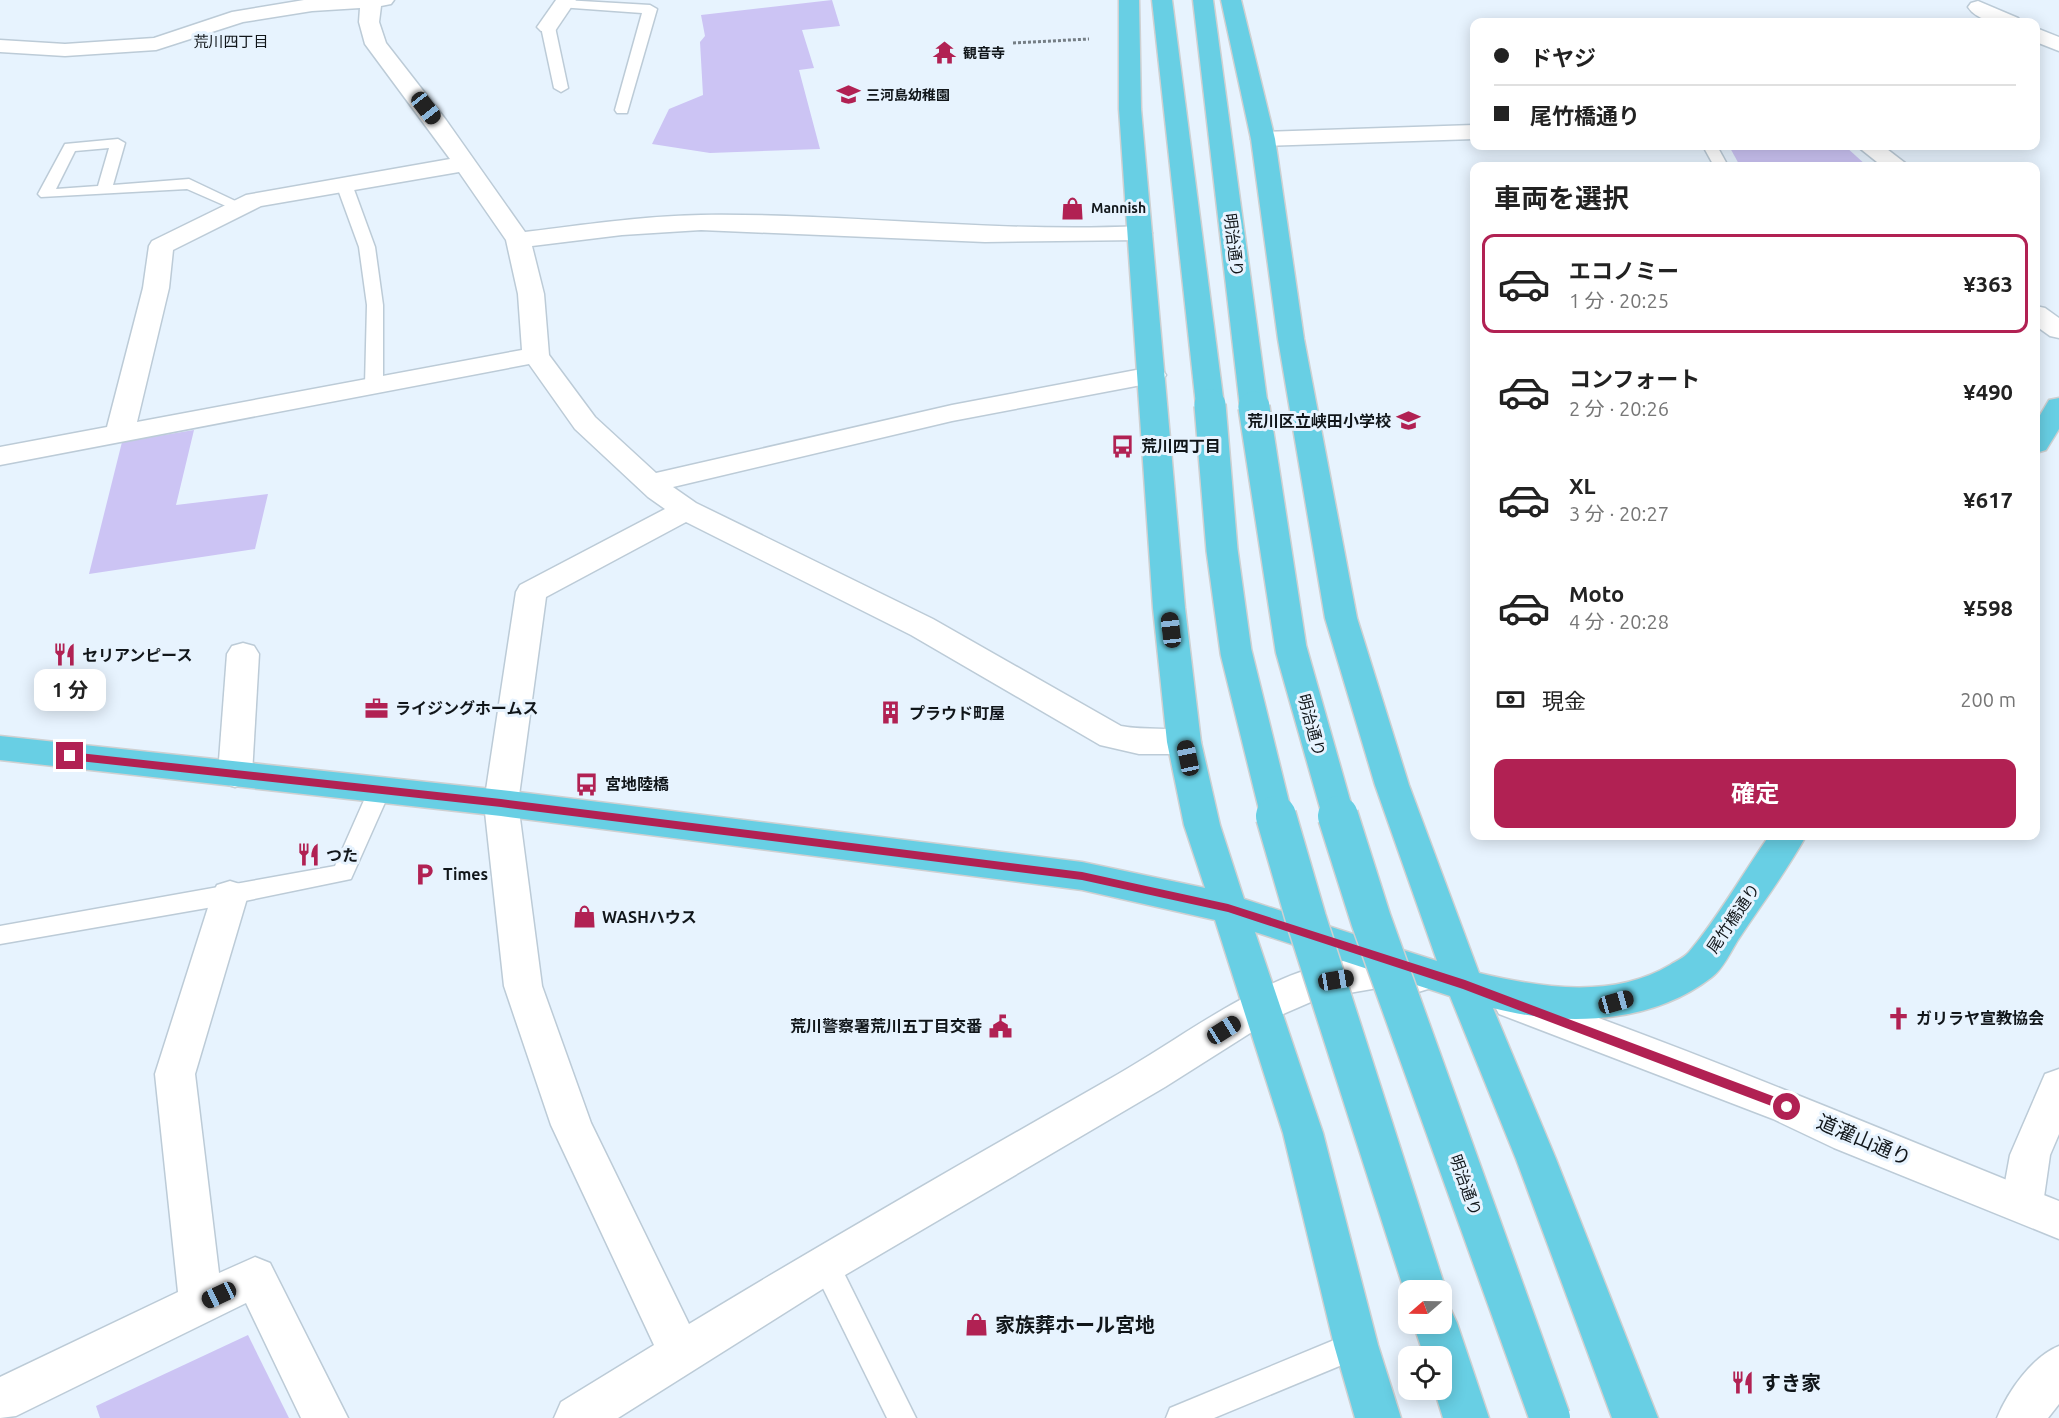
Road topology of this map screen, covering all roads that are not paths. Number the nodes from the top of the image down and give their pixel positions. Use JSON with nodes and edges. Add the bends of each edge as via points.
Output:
{"nodes":[{"id":1,"x":377,"y":0,"type":"edge"},
{"id":2,"x":1129,"y":0,"type":"edge"},
{"id":3,"x":1162,"y":0,"type":"edge"},
{"id":4,"x":1203,"y":0,"type":"edge"},
{"id":5,"x":1231,"y":0,"type":"edge"},
{"id":6,"x":565,"y":2,"type":"edge"},
{"id":7,"x":1975,"y":10,"type":"edge"},
{"id":8,"x":1999,"y":18,"type":"edge"},
{"id":9,"x":548,"y":27,"type":"joint"},
{"id":10,"x":2040,"y":36,"type":"edge"},
{"id":11,"x":2059,"y":45,"type":"edge"},
{"id":12,"x":0,"y":46,"type":"edge"},
{"id":13,"x":2059,"y":56,"type":"edge"},
{"id":14,"x":2059,"y":64,"type":"edge"},
{"id":15,"x":561,"y":88,"type":"dead end"},
{"id":16,"x":622,"y":110,"type":"dead end"},
{"id":17,"x":1470,"y":132,"type":"edge"},
{"id":18,"x":1263,"y":140,"type":"junction"},
{"id":19,"x":1875,"y":150,"type":"edge"},
{"id":20,"x":1891,"y":162,"type":"edge"},
{"id":21,"x":465,"y":164,"type":"junction"},
{"id":22,"x":344,"y":184,"type":"junction"},
{"id":23,"x":104,"y":190,"type":"junction"},
{"id":24,"x":240,"y":207,"type":"junction"},
{"id":25,"x":1140,"y":233,"type":"junction"},
{"id":26,"x":518,"y":240,"type":"junction"},
{"id":27,"x":2040,"y":317,"type":"edge"},
{"id":28,"x":2059,"y":330,"type":"edge"},
{"id":29,"x":536,"y":355,"type":"junction"},
{"id":30,"x":1152,"y":375,"type":"junction"},
{"id":31,"x":374,"y":385,"type":"junction"},
{"id":32,"x":2059,"y":406,"type":"edge"},
{"id":33,"x":120,"y":432,"type":"junction"},
{"id":34,"x":2040,"y":437,"type":"edge"},
{"id":35,"x":0,"y":456,"type":"edge"},
{"id":36,"x":651,"y":483,"type":"junction"},
{"id":37,"x":686,"y":510,"type":"junction"},
{"id":38,"x":243,"y":654,"type":"dead end"},
{"id":39,"x":1184,"y":742,"type":"junction"},
{"id":40,"x":0,"y":748,"type":"edge"},
{"id":41,"x":235,"y":774,"type":"junction"},
{"id":42,"x":380,"y":789,"type":"junction"},
{"id":43,"x":501,"y":803,"type":"junction"},
{"id":44,"x":1785,"y":840,"type":"edge"},
{"id":45,"x":230,"y":895,"type":"junction"},
{"id":46,"x":1228,"y":908,"type":"junction"},
{"id":47,"x":0,"y":934,"type":"edge"},
{"id":48,"x":1465,"y":985,"type":"junction"},
{"id":49,"x":1260,"y":1007,"type":"junction"},
{"id":50,"x":2059,"y":1086,"type":"edge"},
{"id":51,"x":2022,"y":1204,"type":"junction"},
{"id":52,"x":2059,"y":1220,"type":"edge"},
{"id":53,"x":825,"y":1264,"type":"junction"},
{"id":54,"x":1422,"y":1280,"type":"edge"},
{"id":55,"x":201,"y":1303,"type":"junction"},
{"id":56,"x":1439,"y":1334,"type":"edge"},
{"id":57,"x":1356,"y":1345,"type":"junction"},
{"id":58,"x":681,"y":1355,"type":"junction"},
{"id":59,"x":2059,"y":1368,"type":"edge"},
{"id":60,"x":0,"y":1400,"type":"edge"},
{"id":61,"x":325,"y":1418,"type":"edge"},
{"id":62,"x":577,"y":1418,"type":"edge"},
{"id":63,"x":902,"y":1418,"type":"edge"},
{"id":64,"x":1180,"y":1418,"type":"edge"},
{"id":65,"x":1378,"y":1418,"type":"edge"},
{"id":66,"x":1466,"y":1418,"type":"edge"},
{"id":67,"x":1550,"y":1418,"type":"edge"},
{"id":68,"x":1635,"y":1418,"type":"edge"},
{"id":69,"x":2020,"y":1418,"type":"edge"}],
"edges":[{"from":1,"to":12,"type":"street","via":[[239,16],[156,44],[65,50]]},
{"from":1,"to":21,"type":"street","via":[[369,22],[376,44]]},
{"from":2,"to":25,"type":"main road","via":[[1130,109]]},
{"from":3,"to":54,"type":"main road","bridge":true,"via":[[1236,652],[1262,766],[1306,919]]},
{"from":4,"to":67,"type":"main road","name":"明治通り","bridge":true,"via":[[1254,407],[1291,649],[1371,920]]},
{"from":5,"to":18,"type":"main road"},
{"from":6,"to":9,"type":"street"},
{"from":6,"to":16,"type":"lane","via":[[650,9]]},
{"from":7,"to":8,"type":"street"},
{"from":9,"to":15,"type":"lane"},
{"from":10,"to":11,"type":"street"},
{"from":13,"to":14,"type":"street","via":[[2054,60]]},
{"from":17,"to":18,"type":"street"},
{"from":18,"to":48,"type":"main road","via":[[1291,339],[1341,618],[1392,785]]},
{"from":19,"to":20,"type":"street"},
{"from":21,"to":22,"type":"street"},
{"from":21,"to":26,"type":"street"},
{"from":22,"to":24,"type":"street","via":[[255,200]]},
{"from":22,"to":31,"type":"lane","via":[[367,247],[375,305]]},
{"from":23,"to":23,"type":"lane","via":[[81,192],[46,194],[70,147],[118,143]]},
{"from":23,"to":24,"type":"lane","via":[[189,184]]},
{"from":24,"to":33,"type":"street","via":[[160,246],[156,288]]},
{"from":25,"to":26,"type":"street","via":[[1070,238],[684,223]]},
{"from":25,"to":30,"type":"main road"},
{"from":26,"to":29,"type":"street","via":[[531,294]]},
{"from":27,"to":28,"type":"street"},
{"from":29,"to":31,"type":"street"},
{"from":29,"to":36,"type":"street","via":[[585,423]]},
{"from":30,"to":36,"type":"street","via":[[952,413]]},
{"from":30,"to":39,"type":"main road","via":[[1169,608]]},
{"from":31,"to":33,"type":"street"},
{"from":32,"to":34,"type":"main road"},
{"from":33,"to":35,"type":"street"},
{"from":36,"to":37,"type":"street"},
{"from":37,"to":39,"type":"street","via":[[922,627],[1112,736],[1139,742]]},
{"from":37,"to":43,"type":"street","via":[[531,592]]},
{"from":38,"to":41,"type":"street"},
{"from":39,"to":46,"type":"main road","via":[[1202,825]]},
{"from":40,"to":41,"type":"main road","name":"尾竹橋通り"},
{"from":41,"to":42,"type":"main road","name":"尾竹橋通り"},
{"from":42,"to":43,"type":"main road","name":"尾竹橋通り"},
{"from":42,"to":45,"type":"lane","via":[[343,873]]},
{"from":43,"to":46,"type":"main road","name":"尾竹橋通り","via":[[1012,865]]},
{"from":43,"to":58,"type":"street","via":[[524,986],[571,1125]]},
{"from":44,"to":48,"type":"main road","name":"尾竹橋通り","via":[[1701,965],[1663,988],[1616,1002],[1564,1002],[1516,998]]},
{"from":45,"to":47,"type":"lane"},
{"from":45,"to":55,"type":"street","via":[[175,1074]]},
{"from":46,"to":48,"type":"main road","name":"尾竹橋通り"},
{"from":46,"to":49,"type":"main road"},
{"from":48,"to":49,"type":"street","name":"道灌山通り","via":[[1378,973],[1315,983]]},
{"from":48,"to":51,"type":"street","name":"道灌山通り","via":[[1787,1107]]},
{"from":48,"to":68,"type":"main road"},
{"from":49,"to":53,"type":"street","name":"道灌山通り","via":[[1141,1081]]},
{"from":49,"to":57,"type":"main road","via":[[1303,1133]]},
{"from":50,"to":51,"type":"street","via":[[2030,1155]]},
{"from":51,"to":52,"type":"street","name":"道灌山通り"},
{"from":53,"to":58,"type":"street","name":"道灌山通り"},
{"from":53,"to":63,"type":"lane"},
{"from":55,"to":60,"type":"street"},
{"from":55,"to":61,"type":"street","via":[[255,1277]]},
{"from":56,"to":66,"type":"main road"},
{"from":57,"to":64,"type":"lane"},
{"from":57,"to":65,"type":"main road"},
{"from":58,"to":62,"type":"street","name":"道灌山通り"},
{"from":59,"to":69,"type":"street"}]}
